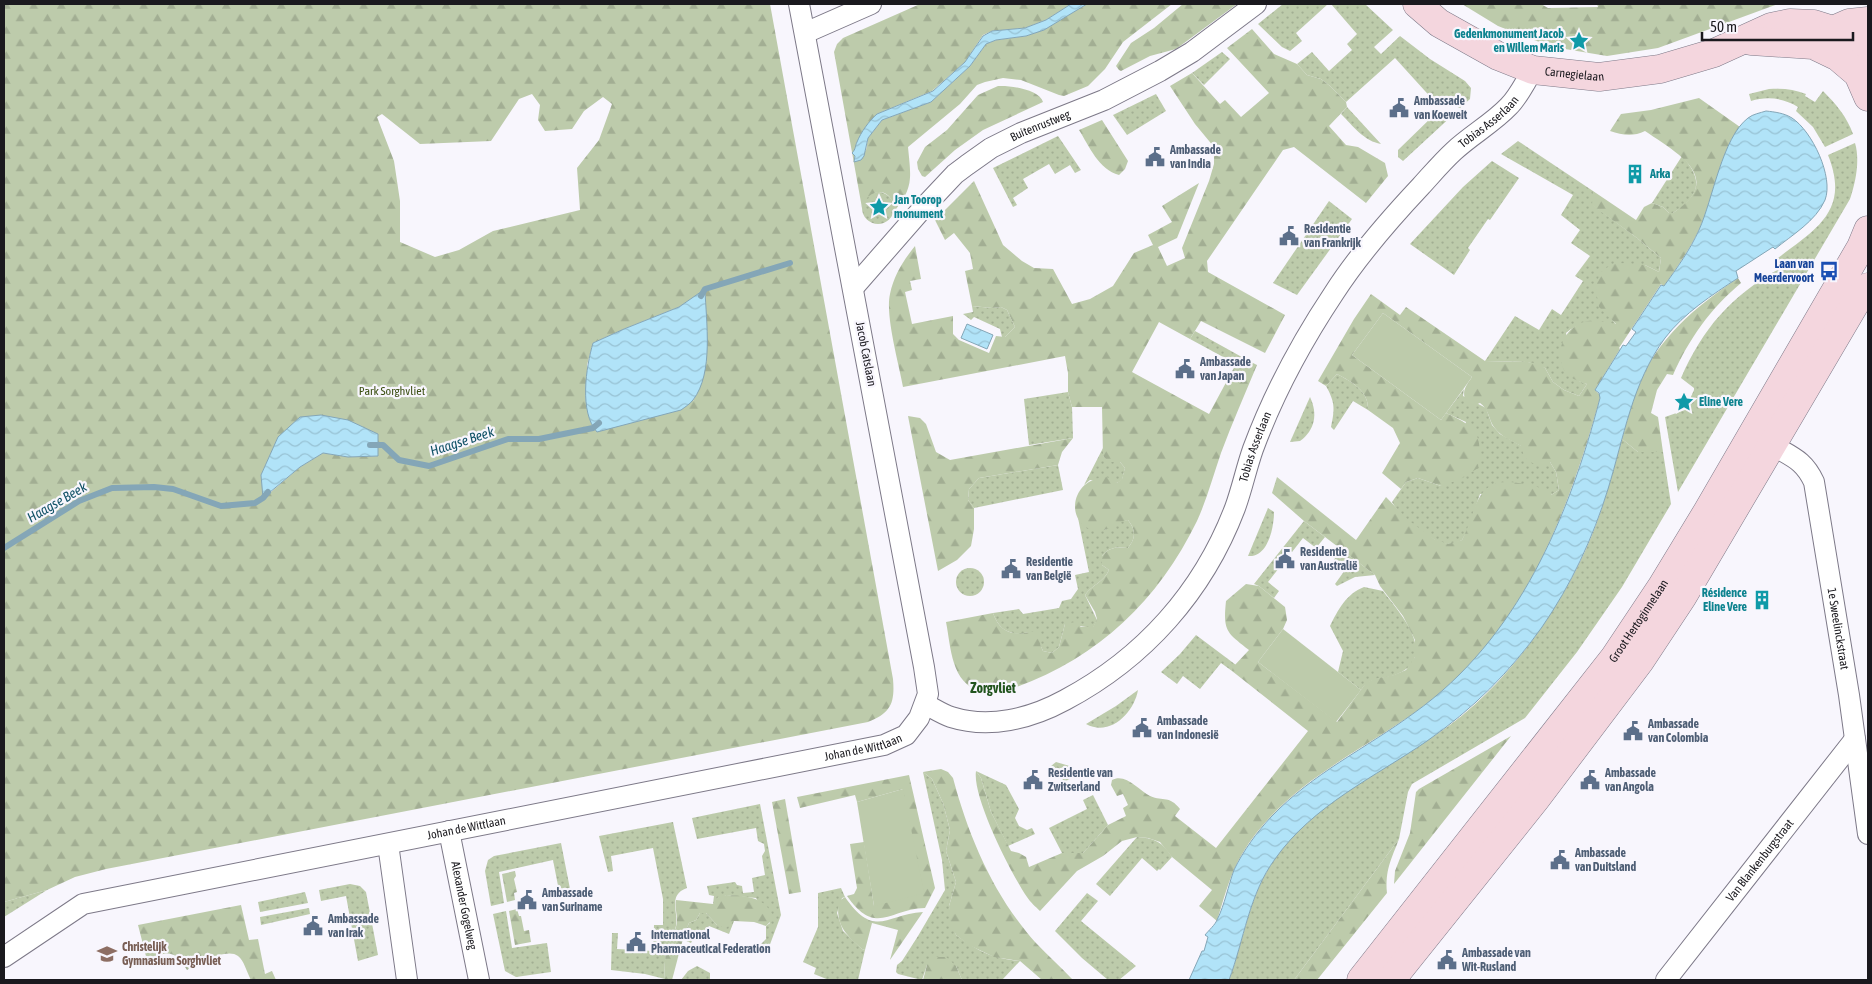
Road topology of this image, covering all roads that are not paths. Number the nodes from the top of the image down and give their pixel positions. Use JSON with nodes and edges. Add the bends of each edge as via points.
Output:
{"nodes":[{"id":1,"x":799,"y":4,"type":"edge"},
{"id":2,"x":871,"y":4,"type":"edge"},
{"id":3,"x":1256,"y":4,"type":"edge"},
{"id":4,"x":1417,"y":4,"type":"edge"},
{"id":5,"x":1868,"y":21,"type":"edge"},
{"id":6,"x":1833,"y":30,"type":"junction"},
{"id":7,"x":805,"y":33,"type":"junction"},
{"id":8,"x":1745,"y":40,"type":"junction"},
{"id":9,"x":1533,"y":70,"type":"junction"},
{"id":10,"x":1866,"y":75,"type":"edge"},
{"id":11,"x":1868,"y":230,"type":"edge"},
{"id":12,"x":854,"y":287,"type":"junction"},
{"id":13,"x":1868,"y":287,"type":"edge"},
{"id":14,"x":1772,"y":445,"type":"junction"},
{"id":15,"x":925,"y":704,"type":"junction"},
{"id":16,"x":1855,"y":739,"type":"junction"},
{"id":17,"x":449,"y":831,"type":"junction"},
{"id":18,"x":1868,"y":834,"type":"edge"},
{"id":19,"x":388,"y":844,"type":"junction"},
{"id":20,"x":4,"y":958,"type":"edge"},
{"id":21,"x":407,"y":980,"type":"edge"},
{"id":22,"x":479,"y":980,"type":"edge"},
{"id":23,"x":1361,"y":980,"type":"edge"},
{"id":24,"x":1391,"y":980,"type":"edge"},
{"id":25,"x":1666,"y":980,"type":"edge"}],
"edges":[{"from":1,"to":7,"type":"street","name":"Jacob Catslaan"},
{"from":2,"to":7,"type":"street"},
{"from":3,"to":12,"type":"street","name":"Buitenrustweg","via":[[1192,52],[1160,71],[1104,100],[1020,133],[967,165],[934,196]]},
{"from":4,"to":9,"type":"main road","name":"Carnegielaan","via":[[1439,23],[1471,42]]},
{"from":5,"to":6,"type":"main road","via":[[1849,23]]},
{"from":6,"to":8,"type":"main road","name":"Carnegielaan","via":[[1814,24],[1790,23],[1771,27]]},
{"from":6,"to":10,"type":"main road","name":"Carnegielaan","via":[[1858,43]]},
{"from":7,"to":12,"type":"street","name":"Jacob Catslaan"},
{"from":8,"to":9,"type":"main road","name":"Carnegielaan","via":[[1660,69],[1600,77]]},
{"from":8,"to":10,"type":"main road","name":"Carnegielaan","via":[[1813,45]]},
{"from":9,"to":15,"type":"street","name":"Tobias Asserlaan","via":[[1510,106],[1453,152],[1398,210],[1334,292],[1284,381],[1253,449],[1222,538],[1182,605],[1118,666],[1045,711],[1009,720],[978,723],[949,716]]},
{"from":11,"to":23,"type":"main road","name":"Groot Hertoginnelaan","via":[[1707,512],[1614,658]]},
{"from":12,"to":15,"type":"street","name":"Jacob Catslaan","via":[[924,667],[928,694]]},
{"from":13,"to":14,"type":"main road","name":"Groot Hertoginnelaan"},
{"from":14,"to":16,"type":"street","name":"1e Sweelinckstraat","via":[[1801,462],[1814,482]]},
{"from":14,"to":24,"type":"main road","name":"Groot Hertoginnelaan","via":[[1683,596],[1640,661],[1535,800]]},
{"from":15,"to":17,"type":"street","name":"Johan de Wittlaan","via":[[914,727],[906,735],[884,745]]},
{"from":16,"to":18,"type":"street","name":"1e Sweelinckstraat"},
{"from":16,"to":25,"type":"street","name":"Van Blankenburgstraat"},
{"from":17,"to":19,"type":"street","name":"Johan de Wittlaan"},
{"from":17,"to":22,"type":"street","name":"Alexander Gogelweg"},
{"from":19,"to":20,"type":"street","name":"Johan de Wittlaan","via":[[83,904]]},
{"from":19,"to":21,"type":"street"}]}
